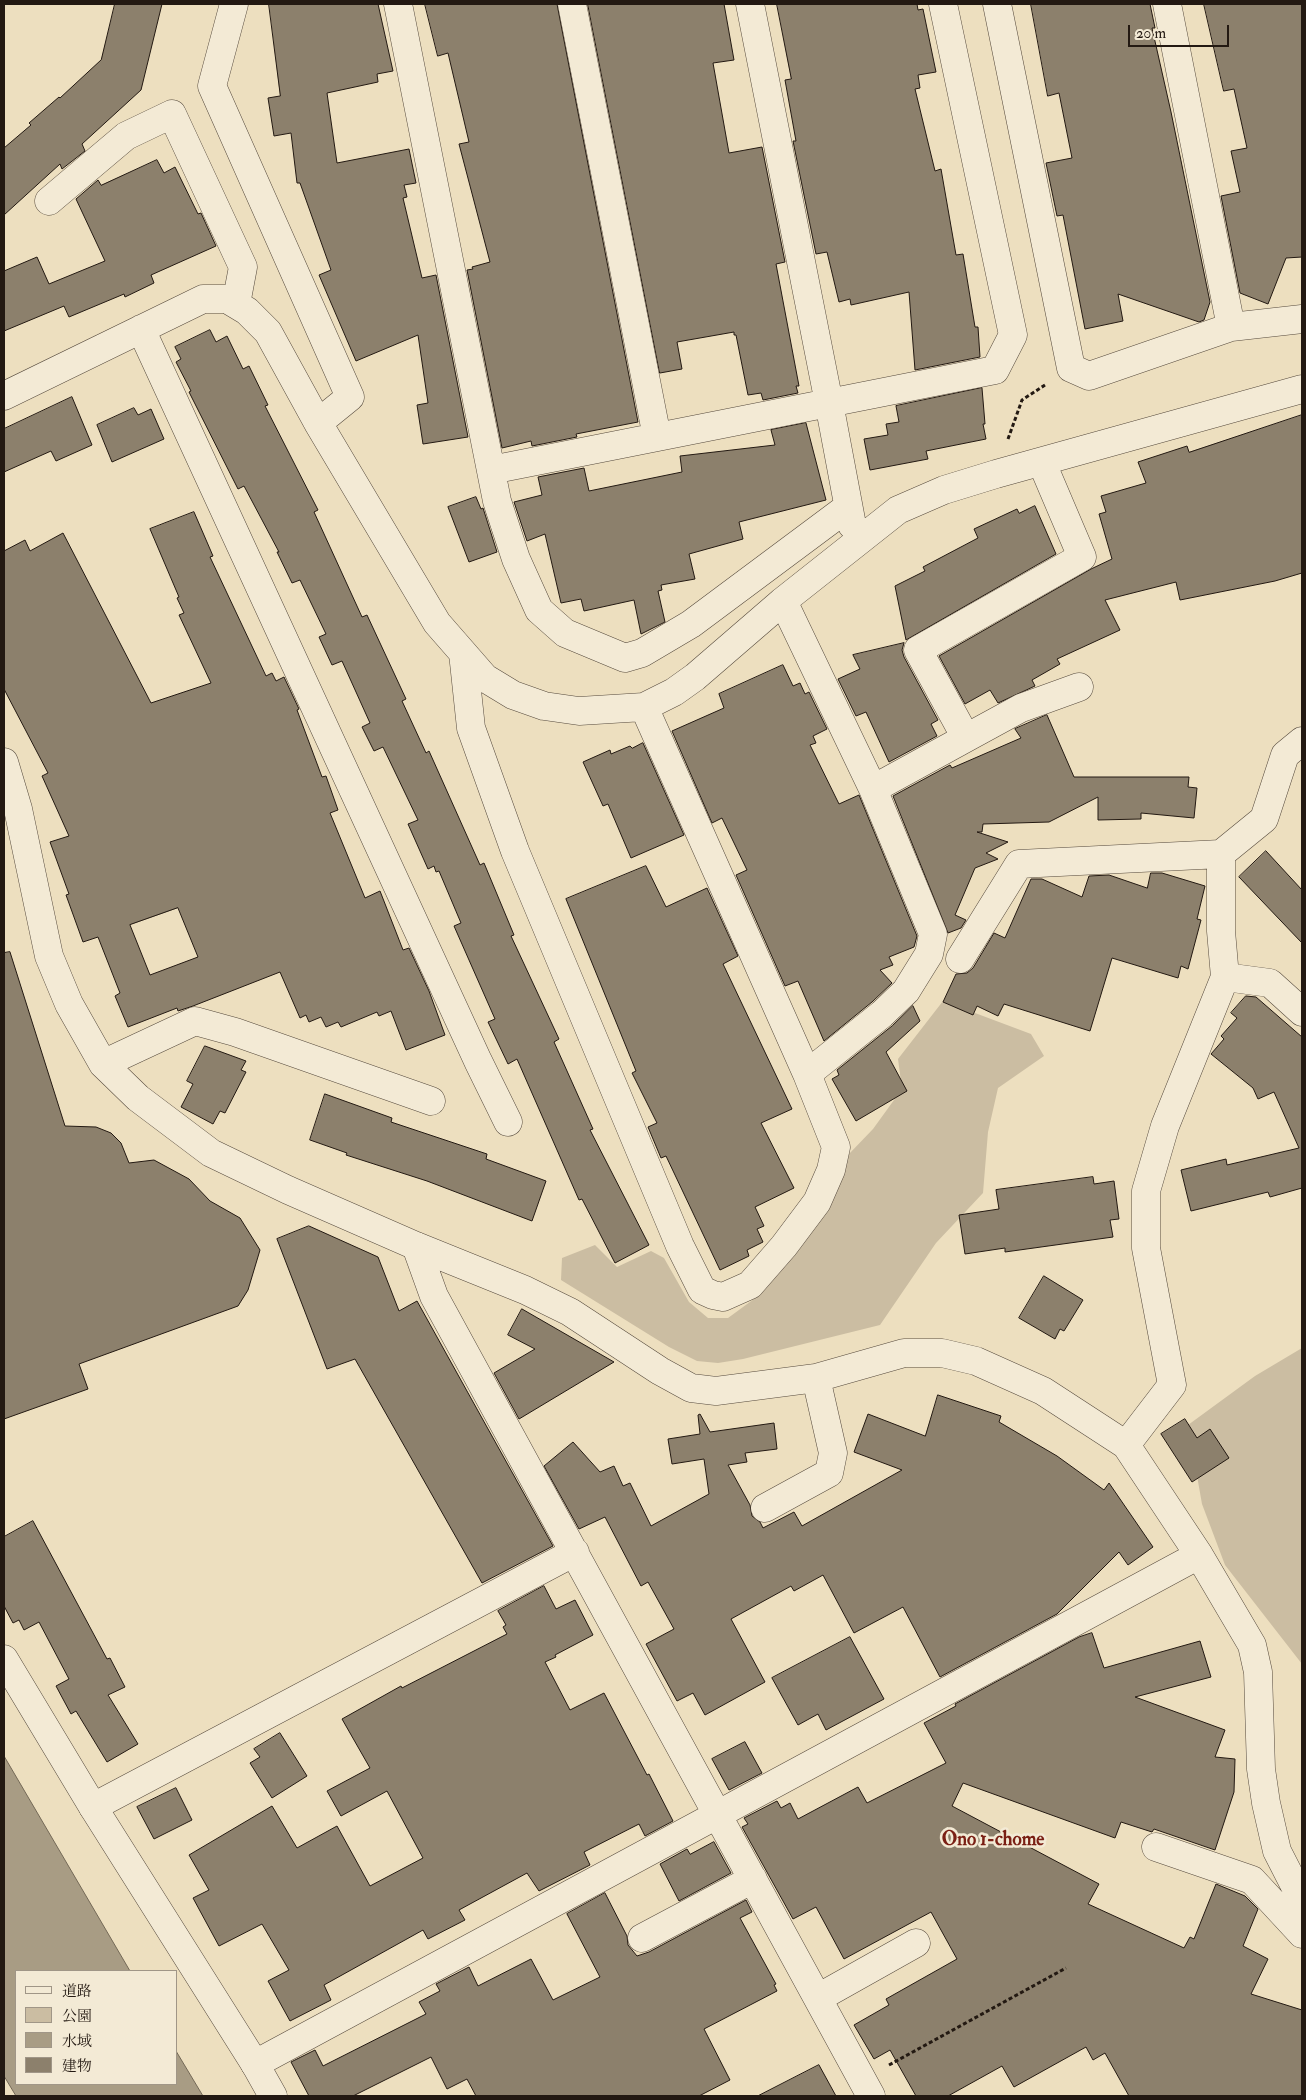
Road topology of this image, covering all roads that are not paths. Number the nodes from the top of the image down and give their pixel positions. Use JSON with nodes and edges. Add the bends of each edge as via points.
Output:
{"nodes":[{"id":1,"x":234,"y":4,"type":"edge"},
{"id":2,"x":398,"y":4,"type":"edge"},
{"id":3,"x":572,"y":4,"type":"edge"},
{"id":4,"x":750,"y":4,"type":"edge"},
{"id":5,"x":943,"y":4,"type":"edge"},
{"id":6,"x":997,"y":4,"type":"edge"},
{"id":7,"x":1167,"y":4,"type":"edge"},
{"id":8,"x":49,"y":201,"type":"dead end"},
{"id":9,"x":236,"y":304,"type":"junction"},
{"id":10,"x":1302,"y":319,"type":"edge"},
{"id":11,"x":1231,"y":327,"type":"junction"},
{"id":12,"x":141,"y":329,"type":"junction"},
{"id":13,"x":1302,"y":389,"type":"edge"},
{"id":14,"x":4,"y":396,"type":"edge"},
{"id":15,"x":830,"y":403,"type":"junction"},
{"id":16,"x":318,"y":423,"type":"junction"},
{"id":17,"x":658,"y":437,"type":"junction"},
{"id":18,"x":1042,"y":463,"type":"junction"},
{"id":19,"x":491,"y":470,"type":"junction"},
{"id":20,"x":848,"y":507,"type":"junction"},
{"id":21,"x":855,"y":542,"type":"junction"},
{"id":22,"x":783,"y":601,"type":"junction"},
{"id":23,"x":463,"y":653,"type":"junction"},
{"id":24,"x":1080,"y":687,"type":"dead end"},
{"id":25,"x":644,"y":707,"type":"junction"},
{"id":26,"x":966,"y":738,"type":"junction"},
{"id":27,"x":1302,"y":741,"type":"edge"},
{"id":28,"x":4,"y":762,"type":"edge"},
{"id":29,"x":873,"y":789,"type":"junction"},
{"id":30,"x":1221,"y":854,"type":"junction"},
{"id":31,"x":960,"y":959,"type":"dead end"},
{"id":32,"x":1226,"y":976,"type":"junction"},
{"id":33,"x":1302,"y":1012,"type":"edge"},
{"id":34,"x":103,"y":1064,"type":"junction"},
{"id":35,"x":807,"y":1074,"type":"junction"},
{"id":36,"x":431,"y":1101,"type":"dead end"},
{"id":37,"x":508,"y":1122,"type":"dead end"},
{"id":38,"x":416,"y":1246,"type":"junction"},
{"id":39,"x":816,"y":1378,"type":"junction"},
{"id":40,"x":1126,"y":1445,"type":"junction"},
{"id":41,"x":765,"y":1508,"type":"dead end"},
{"id":42,"x":575,"y":1552,"type":"junction"},
{"id":43,"x":1199,"y":1555,"type":"junction"},
{"id":44,"x":4,"y":1659,"type":"edge"},
{"id":45,"x":93,"y":1806,"type":"junction"},
{"id":46,"x":717,"y":1813,"type":"junction"},
{"id":47,"x":1156,"y":1846,"type":"dead end"},
{"id":48,"x":753,"y":1878,"type":"junction"},
{"id":49,"x":1302,"y":1900,"type":"edge"},
{"id":50,"x":1302,"y":1934,"type":"edge"},
{"id":51,"x":642,"y":1938,"type":"dead end"},
{"id":52,"x":916,"y":1943,"type":"dead end"},
{"id":53,"x":818,"y":1998,"type":"junction"},
{"id":54,"x":255,"y":2064,"type":"junction"},
{"id":55,"x":866,"y":2088,"type":"edge"},
{"id":56,"x":273,"y":2096,"type":"edge"}],
"edges":[{"from":1,"to":16,"type":"street","via":[[212,86],[350,397]]},
{"from":2,"to":19,"type":"street"},
{"from":3,"to":17,"type":"street"},
{"from":4,"to":15,"type":"street"},
{"from":5,"to":15,"type":"street","via":[[1013,335],[995,370]]},
{"from":6,"to":11,"type":"street","via":[[1071,368],[1089,376]]},
{"from":7,"to":11,"type":"street"},
{"from":8,"to":9,"type":"street","via":[[126,136],[172,114],[243,267]]},
{"from":9,"to":12,"type":"street","via":[[227,299],[203,299]]},
{"from":9,"to":16,"type":"street","via":[[268,332]]},
{"from":10,"to":11,"type":"street"},
{"from":12,"to":14,"type":"street"},
{"from":12,"to":37,"type":"street"},
{"from":13,"to":18,"type":"street"},
{"from":15,"to":17,"type":"street"},
{"from":15,"to":20,"type":"street"},
{"from":16,"to":23,"type":"street","via":[[437,623]]},
{"from":17,"to":19,"type":"street"},
{"from":18,"to":21,"type":"street","via":[[944,490],[898,510]]},
{"from":18,"to":26,"type":"street","via":[[1082,557],[918,650]]},
{"from":19,"to":20,"type":"street","via":[[497,501],[516,559],[539,610],[565,633],[625,658],[642,653],[691,624]]},
{"from":20,"to":21,"type":"street"},
{"from":21,"to":22,"type":"street"},
{"from":22,"to":25,"type":"street","via":[[695,677]]},
{"from":22,"to":29,"type":"street"},
{"from":23,"to":25,"type":"street","via":[[485,678],[513,695],[544,706],[579,711]]},
{"from":23,"to":35,"type":"street","via":[[471,728],[515,851],[680,1246],[702,1290],[723,1298],[750,1286],[817,1202],[831,1170],[836,1147]]},
{"from":24,"to":26,"type":"street","via":[[1022,708]]},
{"from":25,"to":35,"type":"street"},
{"from":26,"to":29,"type":"street"},
{"from":27,"to":30,"type":"street","via":[[1286,755],[1264,819]]},
{"from":28,"to":34,"type":"street","via":[[18,809],[49,956],[68,1004]]},
{"from":29,"to":35,"type":"street","via":[[933,934],[929,954],[906,991]]},
{"from":30,"to":31,"type":"street","via":[[1019,864]]},
{"from":30,"to":32,"type":"street","via":[[1221,931]]},
{"from":32,"to":33,"type":"street","via":[[1270,983]]},
{"from":32,"to":40,"type":"street","via":[[1165,1126],[1146,1191],[1146,1248],[1172,1385]]},
{"from":34,"to":36,"type":"street","via":[[195,1021]]},
{"from":34,"to":38,"type":"street","via":[[138,1098],[211,1152]]},
{"from":38,"to":39,"type":"street","via":[[570,1312],[690,1388],[716,1391]]},
{"from":38,"to":42,"type":"street","via":[[434,1296]]},
{"from":39,"to":40,"type":"street","via":[[904,1353],[942,1353],[976,1361],[1043,1391]]},
{"from":39,"to":41,"type":"street","via":[[833,1453],[829,1473]]},
{"from":40,"to":43,"type":"street"},
{"from":42,"to":45,"type":"street"},
{"from":42,"to":46,"type":"street"},
{"from":43,"to":46,"type":"street"},
{"from":43,"to":49,"type":"street","via":[[1252,1645],[1258,1672],[1261,1769],[1266,1804],[1276,1851]]},
{"from":44,"to":45,"type":"street"},
{"from":45,"to":54,"type":"street"},
{"from":46,"to":48,"type":"street"},
{"from":46,"to":54,"type":"street"},
{"from":47,"to":50,"type":"street","via":[[1252,1880]]},
{"from":48,"to":51,"type":"street"},
{"from":48,"to":53,"type":"street"},
{"from":52,"to":53,"type":"street"},
{"from":53,"to":55,"type":"street"},
{"from":54,"to":56,"type":"street"}]}
